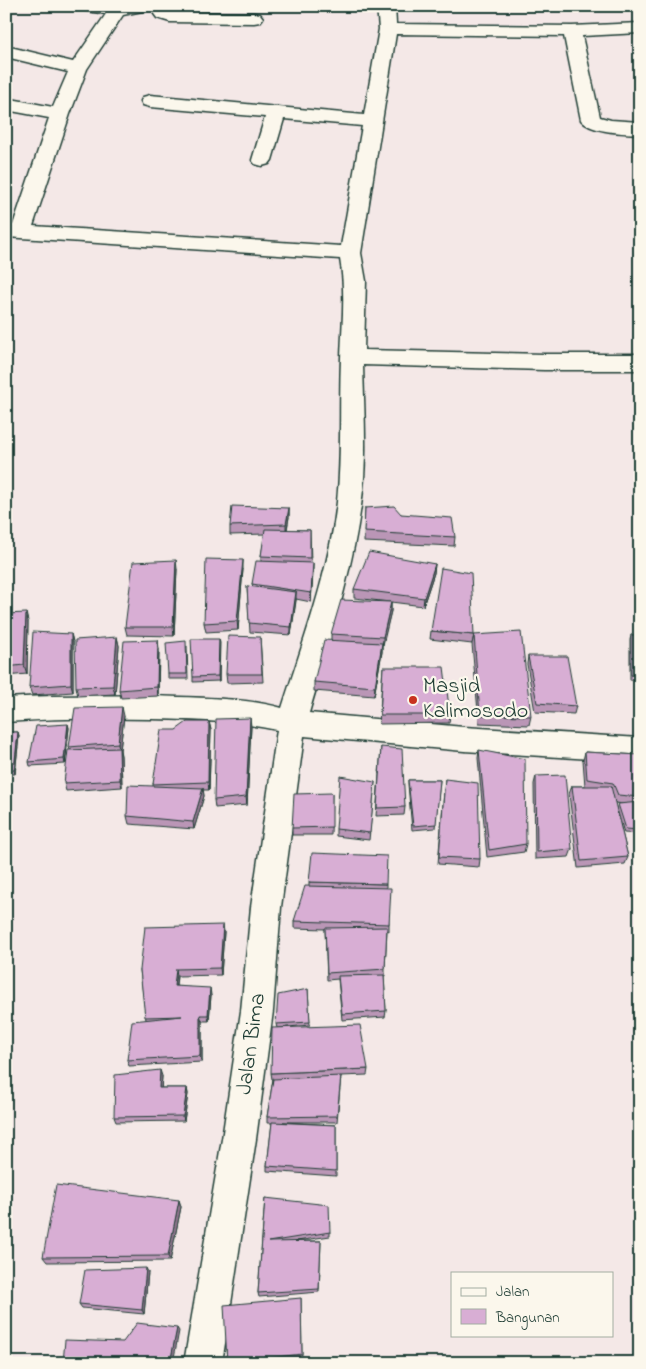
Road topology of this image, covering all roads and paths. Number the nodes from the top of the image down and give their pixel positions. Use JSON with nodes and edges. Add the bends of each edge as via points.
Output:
{"nodes":[{"id":1,"x":87,"y":6,"type":"edge"},
{"id":2,"x":141,"y":6,"type":"edge"},
{"id":3,"x":164,"y":6,"type":"edge"},
{"id":4,"x":386,"y":6,"type":"edge"},
{"id":5,"x":117,"y":11,"type":"junction"},
{"id":6,"x":254,"y":18,"type":"dead end"},
{"id":7,"x":640,"y":28,"type":"edge"},
{"id":8,"x":388,"y":29,"type":"junction"},
{"id":9,"x":572,"y":30,"type":"junction"},
{"id":10,"x":6,"y":51,"type":"edge"},
{"id":11,"x":78,"y":69,"type":"junction"},
{"id":12,"x":150,"y":101,"type":"dead end"},
{"id":13,"x":6,"y":104,"type":"edge"},
{"id":14,"x":276,"y":112,"type":"junction"},
{"id":15,"x":60,"y":114,"type":"junction"},
{"id":16,"x":372,"y":121,"type":"junction"},
{"id":17,"x":640,"y":128,"type":"edge"},
{"id":18,"x":262,"y":160,"type":"dead end"},
{"id":19,"x":11,"y":232,"type":"edge"},
{"id":20,"x":350,"y":253,"type":"junction"},
{"id":21,"x":352,"y":357,"type":"junction"},
{"id":22,"x":640,"y":362,"type":"edge"},
{"id":23,"x":6,"y":710,"type":"edge"},
{"id":24,"x":292,"y":723,"type":"junction"},
{"id":25,"x":640,"y":750,"type":"edge"},
{"id":26,"x":203,"y":1363,"type":"edge"}],
"edges":[{"from":1,"to":5,"type":"street"},
{"from":2,"to":5,"type":"street"},
{"from":3,"to":6,"type":"street","via":[[163,14],[170,17]]},
{"from":4,"to":8,"type":"street","name":"Jalan Bima"},
{"from":5,"to":11,"type":"street"},
{"from":7,"to":9,"type":"street"},
{"from":8,"to":9,"type":"street"},
{"from":8,"to":16,"type":"street","name":"Jalan Bima"},
{"from":9,"to":17,"type":"street","via":[[592,120],[609,126]]},
{"from":10,"to":11,"type":"street"},
{"from":11,"to":15,"type":"street"},
{"from":12,"to":14,"type":"street"},
{"from":13,"to":15,"type":"street"},
{"from":14,"to":16,"type":"street"},
{"from":14,"to":18,"type":"street"},
{"from":15,"to":19,"type":"street"},
{"from":16,"to":20,"type":"street","name":"Jalan Bima"},
{"from":19,"to":20,"type":"street"},
{"from":20,"to":21,"type":"street","name":"Jalan Bima","via":[[355,282]]},
{"from":21,"to":22,"type":"street"},
{"from":21,"to":24,"type":"street","name":"Jalan Bima","via":[[352,472],[344,534],[323,622]]},
{"from":23,"to":24,"type":"street","via":[[101,706],[224,710],[268,715]]},
{"from":24,"to":25,"type":"street","via":[[464,739]]},
{"from":24,"to":26,"type":"street","name":"Jalan Bima","via":[[266,907],[256,1020]]}]}
